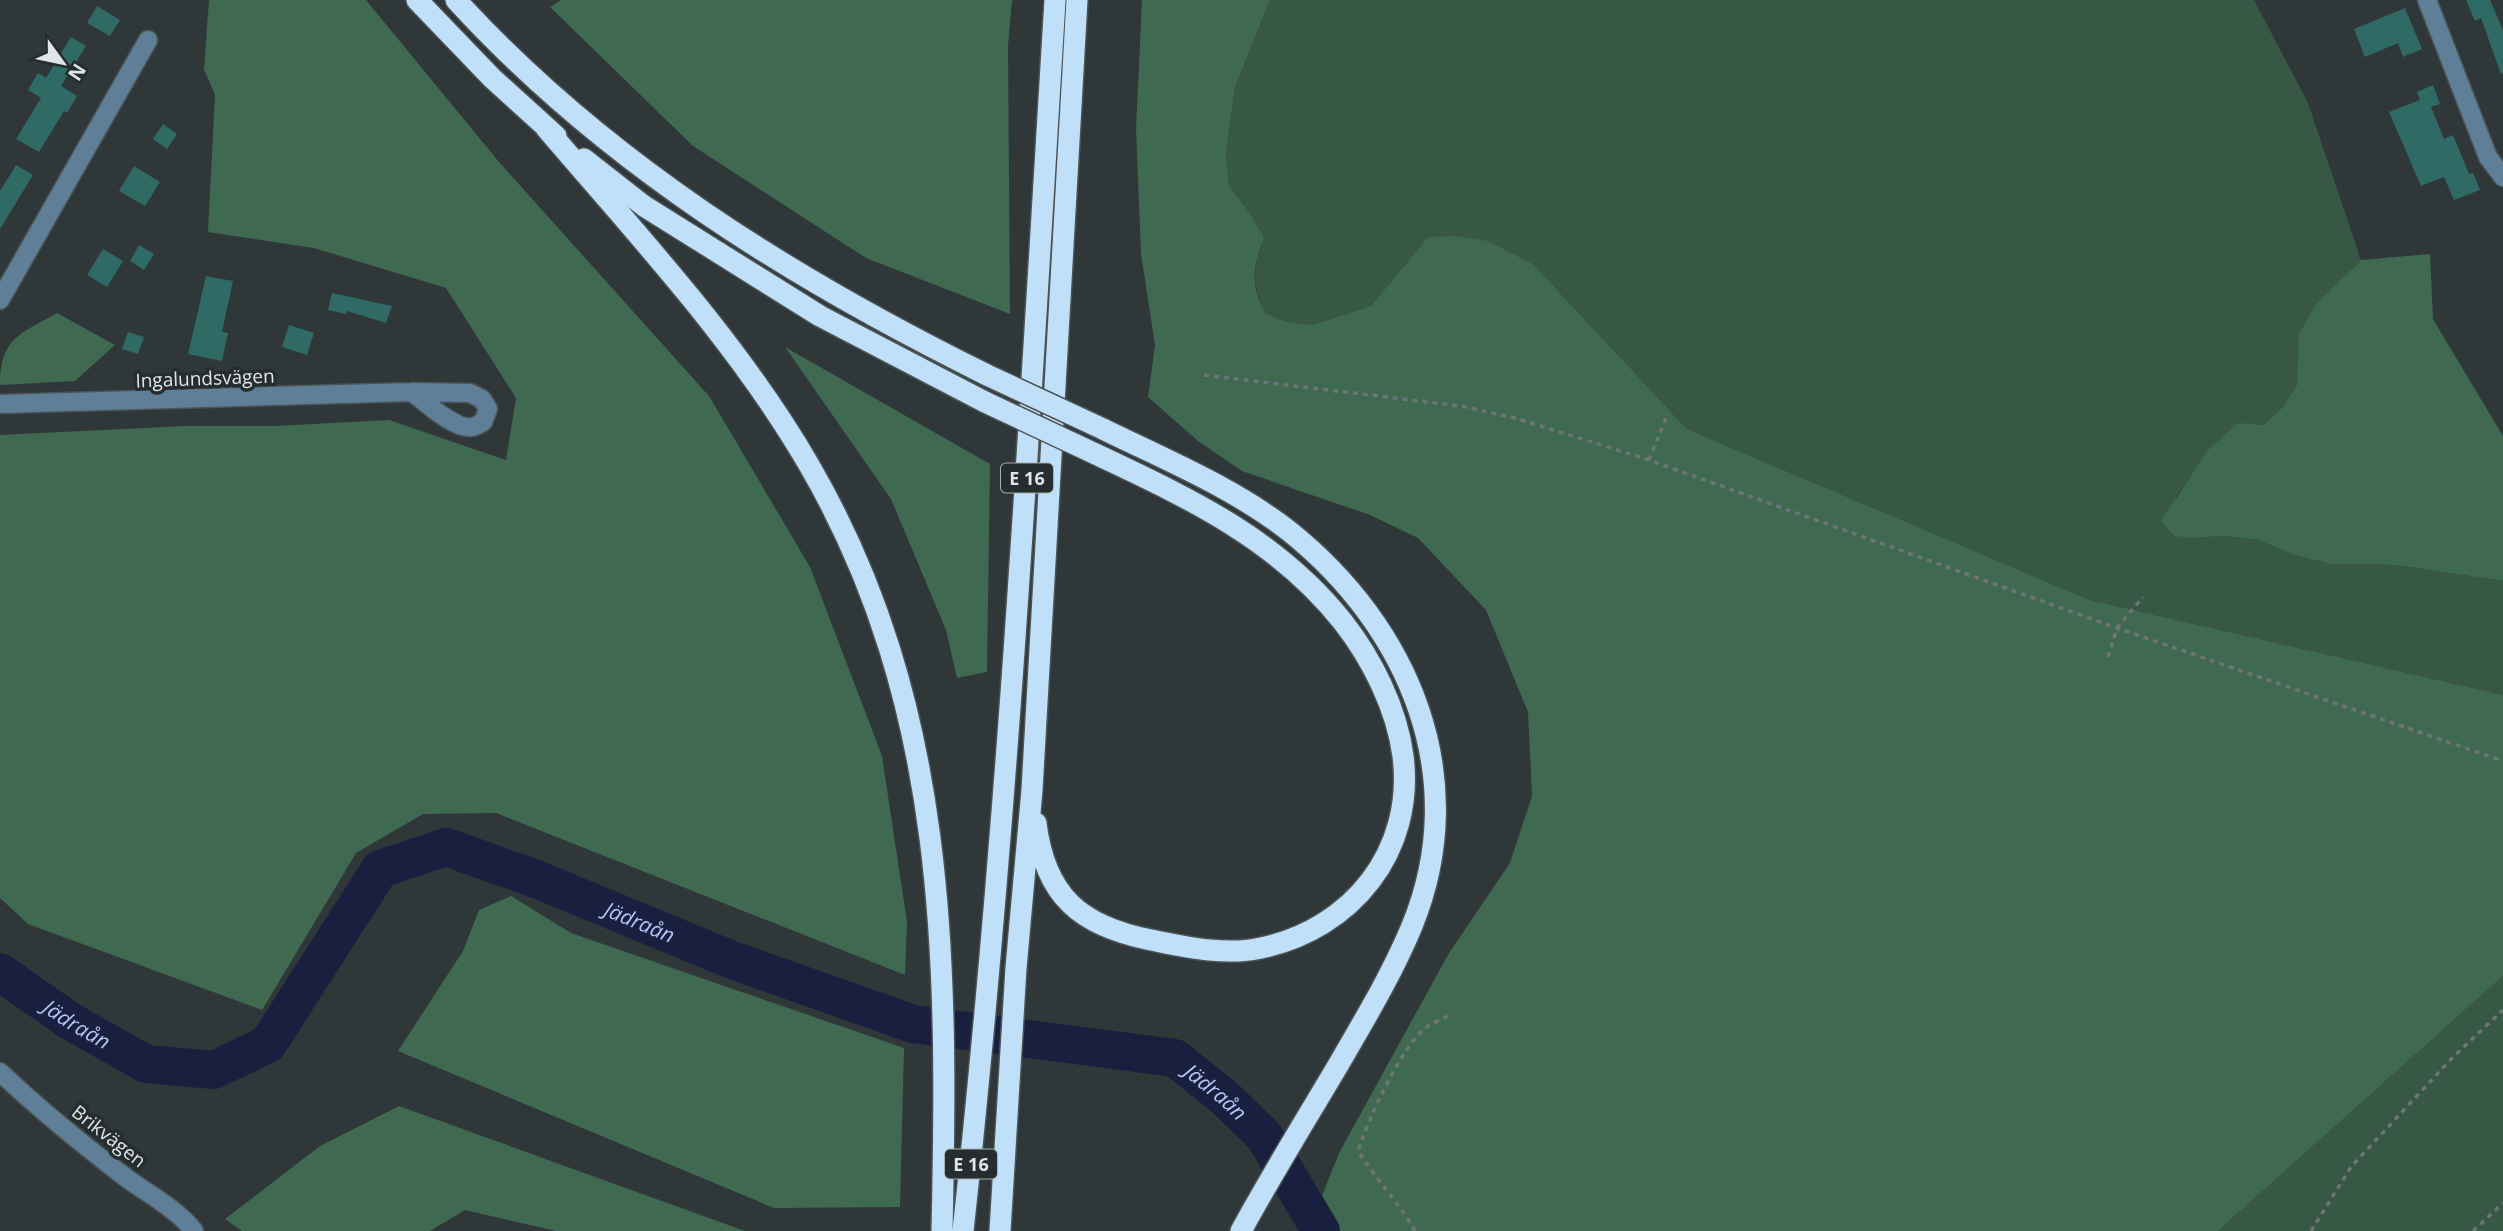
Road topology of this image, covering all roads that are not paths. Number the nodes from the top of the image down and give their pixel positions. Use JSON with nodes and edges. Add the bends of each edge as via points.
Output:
{"nodes":[{"id":1,"x":417,"y":0,"type":"edge"},
{"id":2,"x":456,"y":0,"type":"edge"},
{"id":3,"x":1055,"y":0,"type":"edge"},
{"id":4,"x":1077,"y":0,"type":"edge"},
{"id":5,"x":2427,"y":0,"type":"edge"},
{"id":6,"x":148,"y":40,"type":"dead end"},
{"id":7,"x":545,"y":128,"type":"junction"},
{"id":8,"x":2503,"y":177,"type":"edge"},
{"id":9,"x":0,"y":300,"type":"edge"},
{"id":10,"x":412,"y":392,"type":"dead end"},
{"id":11,"x":0,"y":404,"type":"edge"},
{"id":12,"x":1032,"y":790,"type":"junction"},
{"id":13,"x":0,"y":1072,"type":"edge"},
{"id":14,"x":194,"y":1231,"type":"edge"},
{"id":15,"x":942,"y":1231,"type":"edge"},
{"id":16,"x":963,"y":1231,"type":"edge"},
{"id":17,"x":1000,"y":1231,"type":"edge"},
{"id":18,"x":1241,"y":1231,"type":"edge"}],
"edges":[{"from":1,"to":7,"type":"highway"},
{"from":2,"to":18,"type":"highway","bridge":true,"via":[[500,48],[646,173],[739,237],[909,337],[1243,500],[1330,566],[1364,605],[1391,648],[1418,706],[1430,752],[1437,830],[1431,863],[1394,966]]},
{"from":3,"to":16,"type":"highway","number":"E 16","via":[[1022,562],[991,956]]},
{"from":4,"to":12,"type":"highway","number":"E 16"},
{"from":5,"to":8,"type":"street","via":[[2488,157]]},
{"from":6,"to":9,"type":"street"},
{"from":7,"to":12,"type":"highway","bridge":true,"via":[[643,206],[820,316],[985,402],[1188,498],[1271,550],[1311,585],[1373,668],[1394,716],[1403,757],[1399,821],[1376,874],[1351,904],[1324,924],[1294,940],[1258,949],[1183,946],[1128,934],[1085,916],[1066,902],[1051,881],[1038,843]]},
{"from":7,"to":15,"type":"highway","via":[[715,328],[760,388],[845,533],[876,611],[904,696],[937,885],[945,1084]]},
{"from":10,"to":11,"type":"street","name":"Ingalundsvägen"},
{"from":12,"to":17,"type":"highway","number":"E 16"},
{"from":13,"to":14,"type":"street","name":"Brikvägen"}]}
